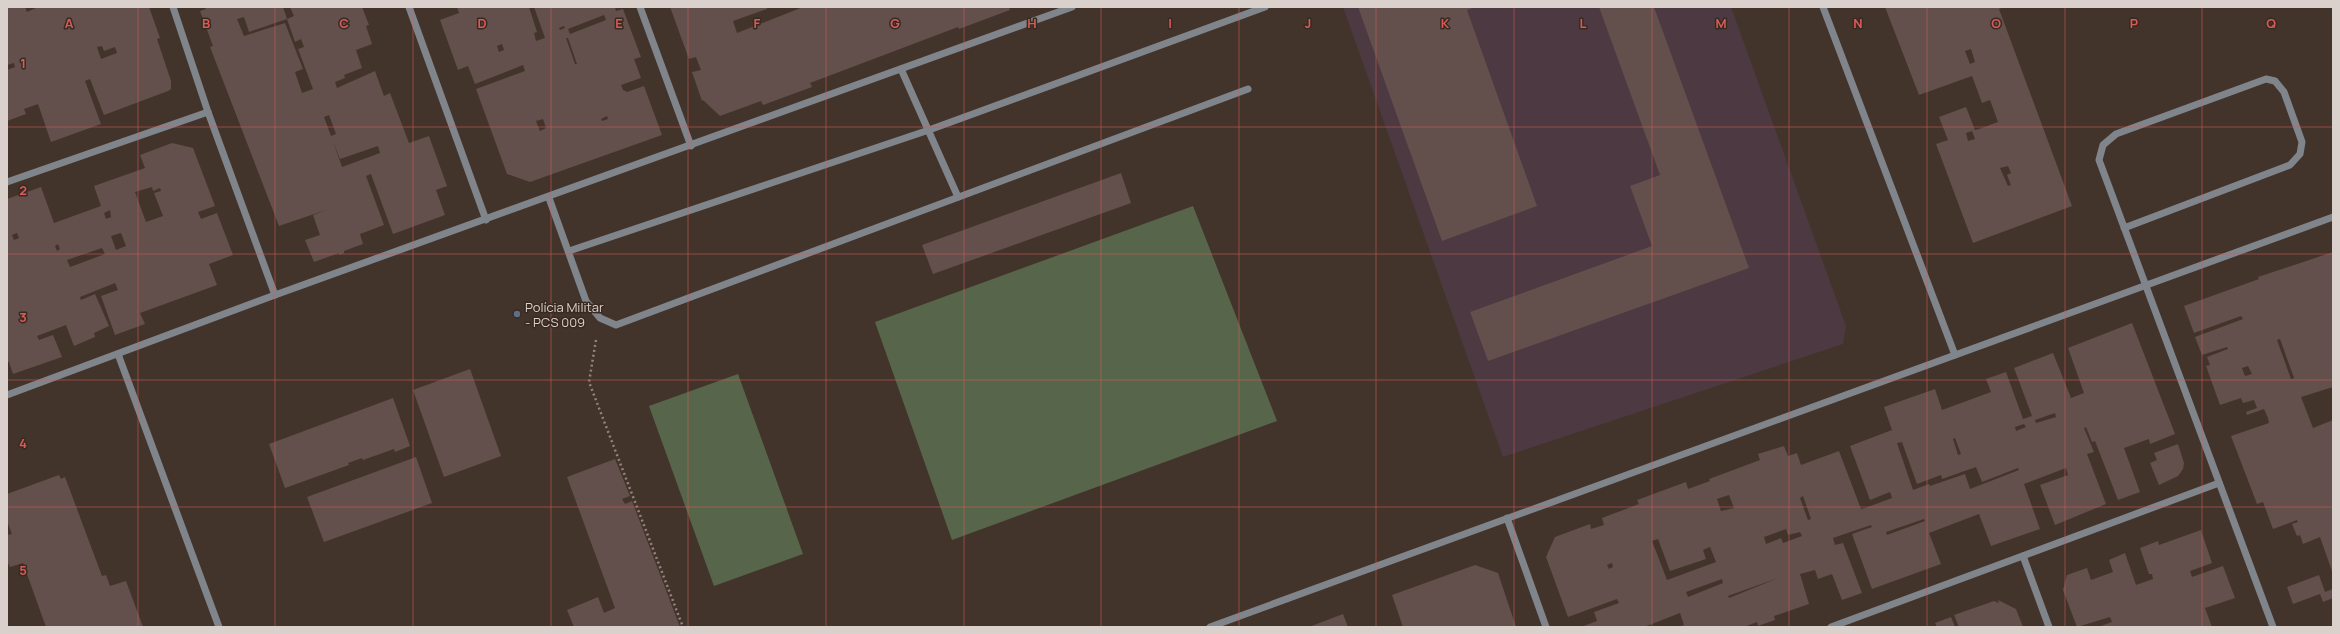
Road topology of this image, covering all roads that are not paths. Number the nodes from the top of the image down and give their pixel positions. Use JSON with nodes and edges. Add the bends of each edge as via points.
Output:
{"nodes":[{"id":1,"x":173,"y":7,"type":"edge"},
{"id":2,"x":409,"y":7,"type":"edge"},
{"id":3,"x":640,"y":7,"type":"edge"},
{"id":4,"x":1072,"y":7,"type":"edge"},
{"id":5,"x":1264,"y":7,"type":"edge"},
{"id":6,"x":1823,"y":7,"type":"edge"},
{"id":7,"x":902,"y":69,"type":"junction"},
{"id":8,"x":1248,"y":89,"type":"dead end"},
{"id":9,"x":208,"y":112,"type":"junction"},
{"id":10,"x":929,"y":130,"type":"junction"},
{"id":11,"x":691,"y":146,"type":"junction"},
{"id":12,"x":7,"y":182,"type":"edge"},
{"id":13,"x":958,"y":197,"type":"junction"},
{"id":14,"x":549,"y":198,"type":"junction"},
{"id":15,"x":2333,"y":217,"type":"edge"},
{"id":16,"x":486,"y":220,"type":"junction"},
{"id":17,"x":2124,"y":228,"type":"junction"},
{"id":18,"x":568,"y":251,"type":"junction"},
{"id":19,"x":2145,"y":286,"type":"junction"},
{"id":20,"x":275,"y":295,"type":"junction"},
{"id":21,"x":118,"y":354,"type":"junction"},
{"id":22,"x":1955,"y":355,"type":"junction"},
{"id":23,"x":7,"y":395,"type":"edge"},
{"id":24,"x":2219,"y":483,"type":"junction"},
{"id":25,"x":1508,"y":518,"type":"junction"},
{"id":26,"x":2023,"y":556,"type":"junction"},
{"id":27,"x":219,"y":627,"type":"edge"},
{"id":28,"x":1210,"y":627,"type":"edge"},
{"id":29,"x":1546,"y":627,"type":"edge"},
{"id":30,"x":1831,"y":627,"type":"edge"},
{"id":31,"x":2049,"y":627,"type":"edge"},
{"id":32,"x":2273,"y":627,"type":"edge"}],
"edges":[{"from":1,"to":9,"type":"street"},
{"from":2,"to":16,"type":"street"},
{"from":3,"to":11,"type":"street"},
{"from":4,"to":7,"type":"street"},
{"from":5,"to":10,"type":"street"},
{"from":6,"to":22,"type":"street"},
{"from":7,"to":10,"type":"street"},
{"from":7,"to":11,"type":"street"},
{"from":8,"to":13,"type":"street"},
{"from":9,"to":12,"type":"street"},
{"from":9,"to":20,"type":"street"},
{"from":10,"to":13,"type":"street"},
{"from":10,"to":18,"type":"street"},
{"from":11,"to":14,"type":"street"},
{"from":13,"to":18,"type":"street","via":[[616,325],[600,318],[586,301]]},
{"from":14,"to":16,"type":"street"},
{"from":14,"to":18,"type":"street"},
{"from":15,"to":19,"type":"street"},
{"from":16,"to":20,"type":"street"},
{"from":17,"to":17,"type":"street","via":[[2290,165],[2300,154],[2302,142],[2284,92],[2275,81],[2266,79],[2116,134],[2103,145],[2099,160]]},
{"from":17,"to":19,"type":"street"},
{"from":19,"to":22,"type":"street"},
{"from":19,"to":24,"type":"street"},
{"from":20,"to":21,"type":"street"},
{"from":21,"to":23,"type":"street"},
{"from":21,"to":27,"type":"street"},
{"from":22,"to":25,"type":"street"},
{"from":24,"to":26,"type":"street"},
{"from":24,"to":32,"type":"street"},
{"from":25,"to":28,"type":"street"},
{"from":25,"to":29,"type":"street"},
{"from":26,"to":30,"type":"street"},
{"from":26,"to":31,"type":"street"}]}
